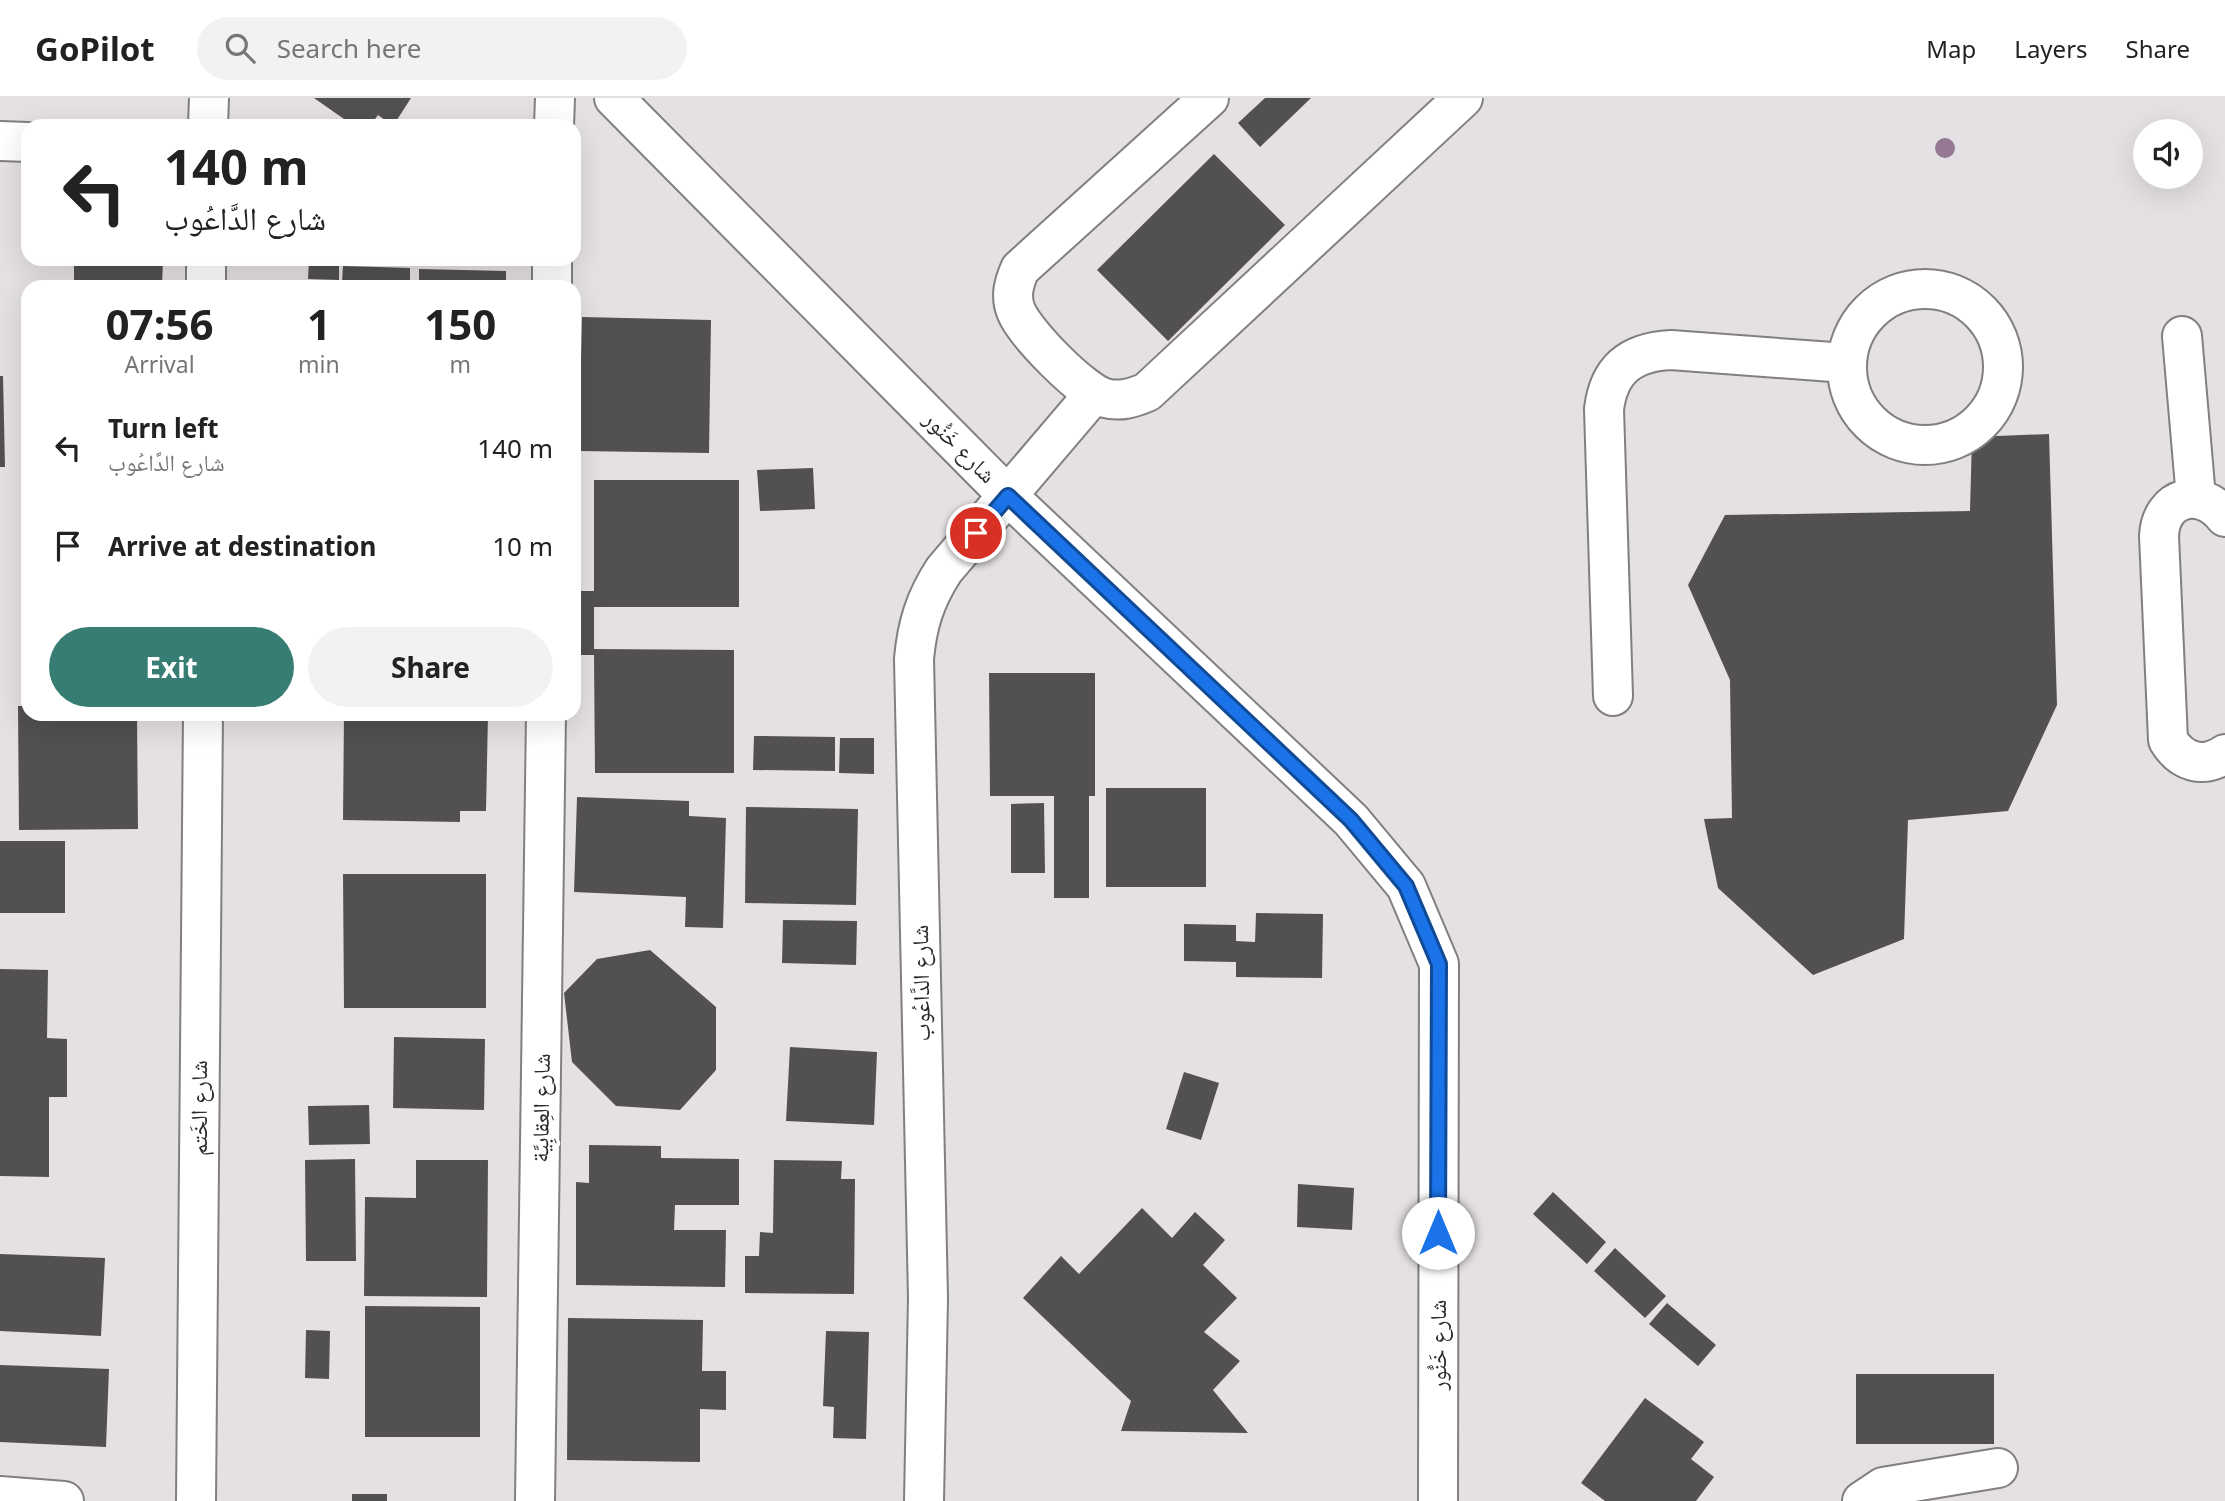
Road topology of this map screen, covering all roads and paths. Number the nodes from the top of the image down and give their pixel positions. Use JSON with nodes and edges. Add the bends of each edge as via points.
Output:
{"nodes":[{"id":1,"x":209,"y":98,"type":"edge"},
{"id":2,"x":555,"y":98,"type":"edge"},
{"id":3,"x":614,"y":98,"type":"edge"},
{"id":4,"x":1209,"y":98,"type":"edge"},
{"id":5,"x":1463,"y":98,"type":"edge"},
{"id":6,"x":208,"y":119,"type":"edge"},
{"id":7,"x":554,"y":119,"type":"edge"},
{"id":8,"x":0,"y":141,"type":"edge"},
{"id":9,"x":21,"y":142,"type":"edge"},
{"id":10,"x":2182,"y":336,"type":"dead end"},
{"id":11,"x":1846,"y":363,"type":"junction"},
{"id":12,"x":1093,"y":394,"type":"junction"},
{"id":13,"x":1008,"y":496,"type":"junction"},
{"id":14,"x":2210,"y":507,"type":"edge"},
{"id":15,"x":1613,"y":696,"type":"dead end"},
{"id":16,"x":202,"y":721,"type":"edge"},
{"id":17,"x":546,"y":721,"type":"edge"},
{"id":18,"x":2225,"y":754,"type":"edge"},
{"id":19,"x":1998,"y":1468,"type":"dead end"},
{"id":20,"x":0,"y":1496,"type":"edge"},
{"id":21,"x":64,"y":1501,"type":"edge"},
{"id":22,"x":196,"y":1501,"type":"edge"},
{"id":23,"x":535,"y":1501,"type":"edge"},
{"id":24,"x":924,"y":1501,"type":"edge"},
{"id":25,"x":1438,"y":1501,"type":"edge"},
{"id":26,"x":1862,"y":1501,"type":"edge"}],
"edges":[{"from":1,"to":6,"type":"street"},
{"from":2,"to":7,"type":"street"},
{"from":3,"to":13,"type":"street","name":"شارع خَنُّور"},
{"from":4,"to":12,"type":"street","via":[[1020,269],[1014,283],[1013,298],[1021,319]]},
{"from":5,"to":12,"type":"street","via":[[1147,392],[1120,400]]},
{"from":8,"to":9,"type":"street"},
{"from":10,"to":14,"type":"street"},
{"from":11,"to":11,"type":"street","via":[[1849,390],[1862,415],[1893,439],[1920,446],[1947,443],[1989,414],[2001,389],[2004,362],[1986,316],[1964,299],[1939,289],[1916,288],[1890,296],[1868,312],[1853,335]]},
{"from":11,"to":15,"type":"street","via":[[1654,351],[1624,364],[1614,377],[1604,409]]},
{"from":12,"to":13,"type":"street","name":"شارع الدَّاعُوب"},
{"from":13,"to":24,"type":"street","name":"شارع الدَّاعُوب","via":[[930,590],[921,612],[914,659],[928,1298]]},
{"from":13,"to":25,"type":"street","name":"شارع خَنُّور","via":[[1351,820],[1406,886],[1439,964]]},
{"from":14,"to":18,"type":"street","via":[[2186,499],[2169,509],[2160,526],[2166,727],[2174,749],[2192,762],[2215,761]]},
{"from":16,"to":22,"type":"street","name":"شارع الخَتم"},
{"from":17,"to":23,"type":"street","name":"شارع العِقابِيَّة"},
{"from":19,"to":26,"type":"street","via":[[1882,1487]]},
{"from":20,"to":21,"type":"street"}]}
